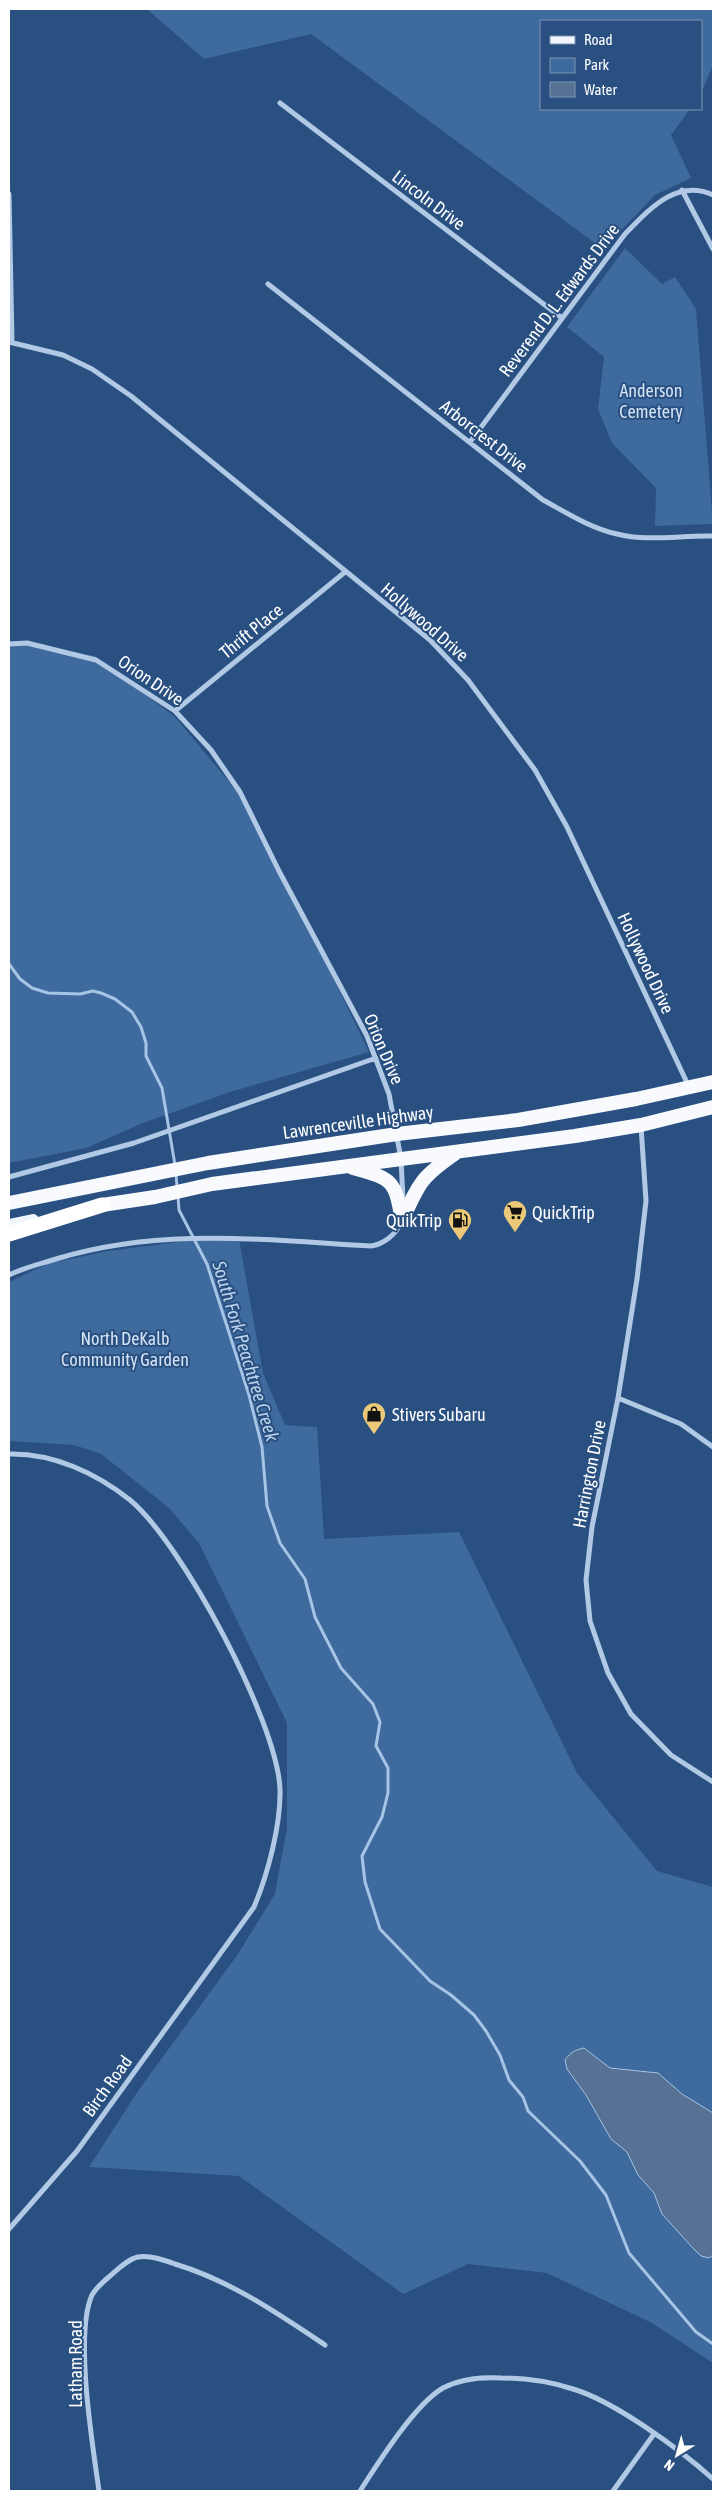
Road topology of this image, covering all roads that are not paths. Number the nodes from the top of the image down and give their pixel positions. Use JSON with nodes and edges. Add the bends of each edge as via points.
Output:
{"nodes":[{"id":1,"x":280,"y":103,"type":"dead end"},
{"id":2,"x":682,"y":190,"type":"junction"},
{"id":3,"x":9,"y":194,"type":"edge"},
{"id":4,"x":713,"y":195,"type":"edge"},
{"id":5,"x":713,"y":249,"type":"edge"},
{"id":6,"x":268,"y":284,"type":"dead end"},
{"id":7,"x":562,"y":318,"type":"junction"},
{"id":8,"x":10,"y":342,"type":"edge"},
{"id":9,"x":470,"y":442,"type":"junction"},
{"id":10,"x":713,"y":536,"type":"edge"},
{"id":11,"x":345,"y":572,"type":"junction"},
{"id":12,"x":9,"y":644,"type":"edge"},
{"id":13,"x":175,"y":711,"type":"junction"},
{"id":14,"x":376,"y":1058,"type":"junction"},
{"id":15,"x":713,"y":1082,"type":"edge"},
{"id":16,"x":689,"y":1087,"type":"junction"},
{"id":17,"x":713,"y":1107,"type":"edge"},
{"id":18,"x":641,"y":1125,"type":"junction"},
{"id":19,"x":397,"y":1134,"type":"junction"},
{"id":20,"x":459,"y":1151,"type":"junction"},
{"id":21,"x":402,"y":1159,"type":"junction"},
{"id":22,"x":346,"y":1167,"type":"junction"},
{"id":23,"x":9,"y":1178,"type":"edge"},
{"id":24,"x":9,"y":1204,"type":"edge"},
{"id":25,"x":102,"y":1205,"type":"junction"},
{"id":26,"x":402,"y":1221,"type":"junction"},
{"id":27,"x":9,"y":1226,"type":"edge"},
{"id":28,"x":9,"y":1234,"type":"edge"},
{"id":29,"x":9,"y":1275,"type":"edge"},
{"id":30,"x":618,"y":1398,"type":"junction"},
{"id":31,"x":713,"y":1447,"type":"edge"},
{"id":32,"x":9,"y":1454,"type":"edge"},
{"id":33,"x":713,"y":1782,"type":"edge"},
{"id":34,"x":9,"y":2229,"type":"edge"},
{"id":35,"x":324,"y":2345,"type":"dead end"},
{"id":36,"x":654,"y":2434,"type":"junction"},
{"id":37,"x":713,"y":2479,"type":"edge"},
{"id":38,"x":99,"y":2491,"type":"edge"},
{"id":39,"x":360,"y":2491,"type":"edge"},
{"id":40,"x":613,"y":2491,"type":"edge"}],
"edges":[{"from":1,"to":7,"type":"street","name":"Lincoln Drive"},
{"from":2,"to":4,"type":"street"},
{"from":2,"to":5,"type":"street"},
{"from":2,"to":7,"type":"street","name":"Reverend D. L. Edwards Drive","via":[[655,205],[625,234]]},
{"from":3,"to":8,"type":"street"},
{"from":6,"to":9,"type":"street","name":"Arborcrest Drive"},
{"from":7,"to":9,"type":"street","name":"Reverend D. L. Edwards Drive"},
{"from":8,"to":11,"type":"street","name":"Hollywood Drive","via":[[63,355],[92,369],[131,396]]},
{"from":9,"to":10,"type":"street","name":"Arborcrest Drive","via":[[543,500],[588,524],[617,535],[646,538]]},
{"from":11,"to":13,"type":"street","name":"Thrift Place"},
{"from":11,"to":16,"type":"street","name":"Hollywood Drive","via":[[430,640],[468,680],[535,770],[567,827]]},
{"from":12,"to":13,"type":"street","name":"Orion Drive","via":[[27,643],[96,660]]},
{"from":13,"to":14,"type":"street","name":"Orion Drive","via":[[211,750],[240,792]]},
{"from":14,"to":19,"type":"street","name":"Orion Drive","via":[[389,1094]]},
{"from":14,"to":23,"type":"street","via":[[134,1143]]},
{"from":15,"to":16,"type":"highway","name":"Lawrenceville Highway"},
{"from":16,"to":19,"type":"highway","name":"Lawrenceville Highway","via":[[518,1120]]},
{"from":17,"to":18,"type":"highway"},
{"from":18,"to":20,"type":"highway"},
{"from":18,"to":30,"type":"street","name":"Harrington Drive","via":[[646,1201]]},
{"from":19,"to":21,"type":"street","name":"Orion Drive"},
{"from":19,"to":24,"type":"highway","name":"Lawrenceville Highway","via":[[208,1163]]},
{"from":20,"to":21,"type":"highway"},
{"from":20,"to":26,"type":"highway","via":[[424,1178]]},
{"from":21,"to":22,"type":"highway"},
{"from":21,"to":26,"type":"street","name":"Orion Drive"},
{"from":22,"to":25,"type":"highway","via":[[212,1184]]},
{"from":22,"to":26,"type":"highway","via":[[373,1173],[392,1184],[397,1192]]},
{"from":25,"to":27,"type":"main road"},
{"from":25,"to":28,"type":"highway"},
{"from":26,"to":29,"type":"street","via":[[393,1235],[371,1246],[234,1237],[158,1240],[84,1250]]},
{"from":30,"to":31,"type":"street","via":[[681,1424]]},
{"from":30,"to":33,"type":"street","name":"Harrington Drive","via":[[592,1528],[586,1580],[590,1621],[608,1673],[631,1714],[671,1755]]},
{"from":32,"to":34,"type":"street","name":"Birch Road","via":[[66,1462],[130,1501],[153,1525],[180,1560],[237,1662],[262,1720],[278,1771],[280,1790],[264,1884],[254,1907],[77,2152]]},
{"from":35,"to":38,"type":"street","name":"Latham Road","via":[[260,2302],[201,2272],[160,2259],[138,2257],[123,2265],[92,2295],[87,2322],[88,2410]]},
{"from":36,"to":37,"type":"street"},
{"from":36,"to":39,"type":"street","via":[[602,2401],[573,2389],[521,2378],[475,2377],[442,2388],[421,2408]]},
{"from":36,"to":40,"type":"street"}]}
